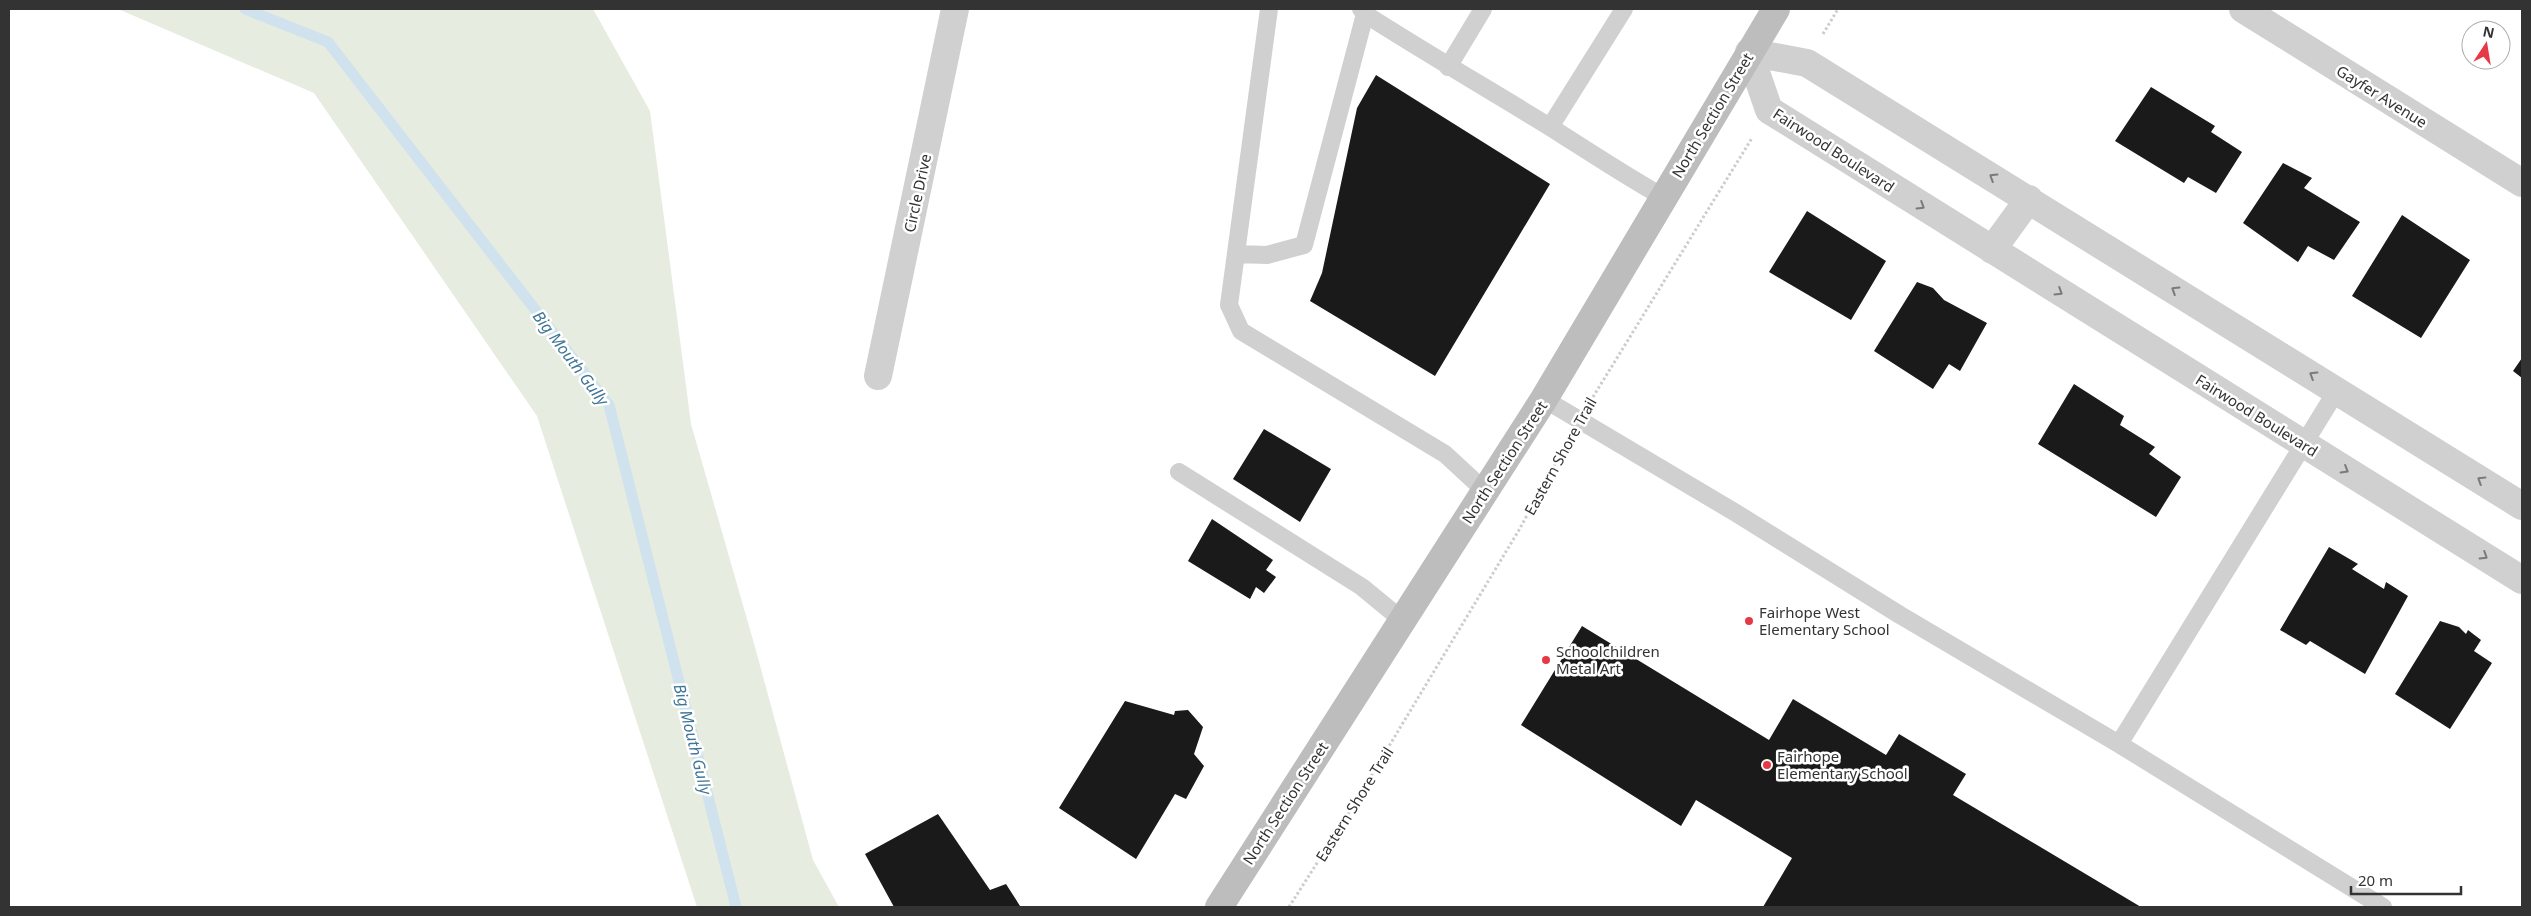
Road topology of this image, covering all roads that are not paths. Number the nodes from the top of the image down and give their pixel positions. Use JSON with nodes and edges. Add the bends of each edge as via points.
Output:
{"nodes":[{"id":1,"x":955,"y":9,"type":"edge"},
{"id":2,"x":1269,"y":9,"type":"edge"},
{"id":3,"x":1483,"y":9,"type":"edge"},
{"id":4,"x":1624,"y":9,"type":"edge"},
{"id":5,"x":1776,"y":9,"type":"edge"},
{"id":6,"x":2243,"y":9,"type":"edge"},
{"id":7,"x":1363,"y":11,"type":"edge"},
{"id":8,"x":1749,"y":52,"type":"junction"},
{"id":9,"x":1448,"y":67,"type":"junction"},
{"id":10,"x":1550,"y":128,"type":"junction"},
{"id":11,"x":2522,"y":183,"type":"edge"},
{"id":12,"x":1663,"y":197,"type":"junction"},
{"id":13,"x":2029,"y":199,"type":"junction"},
{"id":14,"x":1992,"y":250,"type":"junction"},
{"id":15,"x":1236,"y":254,"type":"junction"},
{"id":16,"x":878,"y":376,"type":"dead end"},
{"id":17,"x":2337,"y":390,"type":"junction"},
{"id":18,"x":1544,"y":399,"type":"junction"},
{"id":19,"x":2303,"y":444,"type":"junction"},
{"id":20,"x":1178,"y":472,"type":"dead end"},
{"id":21,"x":1485,"y":491,"type":"junction"},
{"id":22,"x":2522,"y":506,"type":"edge"},
{"id":23,"x":2522,"y":580,"type":"edge"},
{"id":24,"x":1402,"y":620,"type":"junction"},
{"id":25,"x":2120,"y":744,"type":"junction"},
{"id":26,"x":1219,"y":907,"type":"edge"},
{"id":27,"x":2383,"y":907,"type":"edge"}],
"edges":[{"from":1,"to":16,"type":"street","name":"Circle Drive"},
{"from":2,"to":15,"type":"lane"},
{"from":3,"to":9,"type":"lane"},
{"from":4,"to":10,"type":"lane"},
{"from":5,"to":8,"type":"main road","name":"North Section Street"},
{"from":6,"to":11,"type":"street","name":"Gayfer Avenue"},
{"from":7,"to":9,"type":"lane"},
{"from":7,"to":15,"type":"lane","via":[[1304,245],[1267,255]]},
{"from":8,"to":12,"type":"main road","name":"North Section Street"},
{"from":13,"to":8,"type":"street","one_way":true,"via":[[1807,62]]},
{"from":8,"to":14,"type":"street","name":"Fairwood Boulevard","one_way":true,"via":[[1769,110]]},
{"from":9,"to":10,"type":"lane"},
{"from":10,"to":12,"type":"lane"},
{"from":12,"to":18,"type":"main road","name":"North Section Street"},
{"from":13,"to":14,"type":"street"},
{"from":17,"to":13,"type":"street","one_way":true},
{"from":14,"to":19,"type":"street","name":"Fairwood Boulevard","one_way":true},
{"from":15,"to":21,"type":"lane","via":[[1229,305],[1241,331],[1445,454]]},
{"from":17,"to":19,"type":"lane"},
{"from":22,"to":17,"type":"street","one_way":true},
{"from":18,"to":21,"type":"main road","name":"North Section Street"},
{"from":18,"to":25,"type":"lane"},
{"from":19,"to":23,"type":"street","name":"Fairwood Boulevard","one_way":true},
{"from":19,"to":25,"type":"lane"},
{"from":20,"to":24,"type":"lane","via":[[1362,587]]},
{"from":21,"to":24,"type":"main road","name":"North Section Street"},
{"from":24,"to":26,"type":"main road","name":"North Section Street"},
{"from":25,"to":27,"type":"lane"}]}
